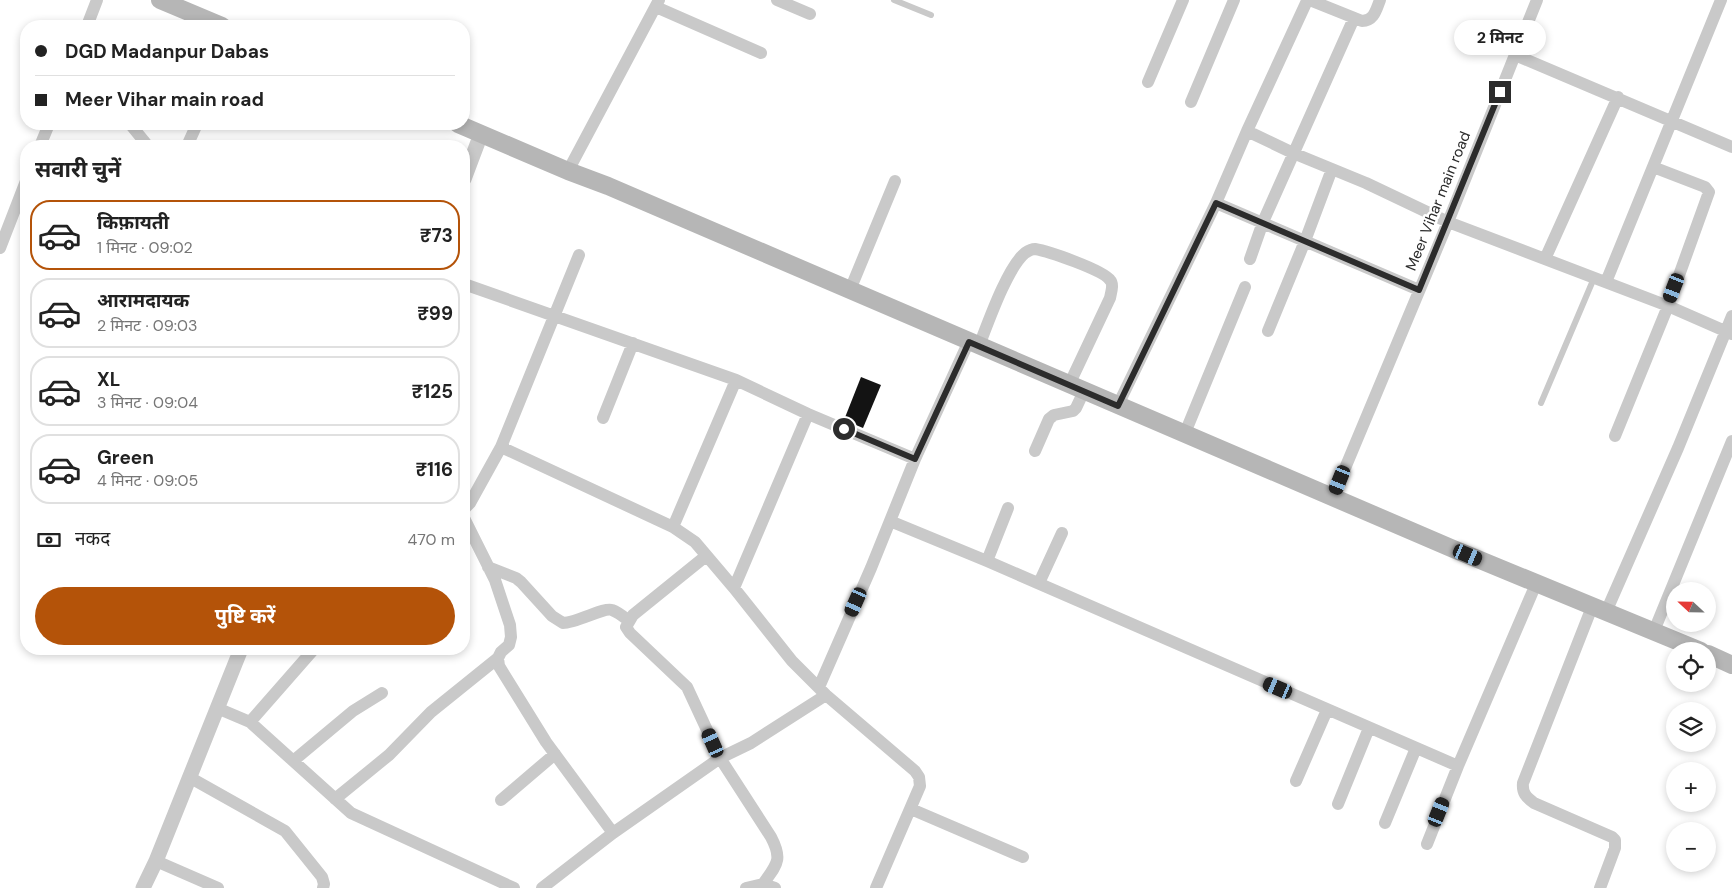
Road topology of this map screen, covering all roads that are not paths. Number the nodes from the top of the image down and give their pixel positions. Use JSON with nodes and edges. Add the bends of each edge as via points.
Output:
{"nodes":[{"id":1,"x":97,"y":0,"type":"edge"},
{"id":2,"x":160,"y":0,"type":"edge"},
{"id":3,"x":777,"y":0,"type":"edge"},
{"id":4,"x":894,"y":0,"type":"edge"},
{"id":5,"x":1183,"y":0,"type":"edge"},
{"id":6,"x":1234,"y":0,"type":"edge"},
{"id":7,"x":1380,"y":0,"type":"edge"},
{"id":8,"x":1537,"y":0,"type":"edge"},
{"id":9,"x":1721,"y":0,"type":"edge"},
{"id":10,"x":1329,"y":3,"type":"edge"},
{"id":11,"x":657,"y":4,"type":"edge"},
{"id":12,"x":810,"y":14,"type":"dead end"},
{"id":13,"x":931,"y":15,"type":"dead end"},
{"id":14,"x":1354,"y":18,"type":"junction"},
{"id":15,"x":89,"y":20,"type":"edge"},
{"id":16,"x":208,"y":20,"type":"edge"},
{"id":17,"x":761,"y":54,"type":"dead end"},
{"id":18,"x":1515,"y":55,"type":"junction"},
{"id":19,"x":1148,"y":82,"type":"dead end"},
{"id":20,"x":1618,"y":97,"type":"junction"},
{"id":21,"x":1191,"y":102,"type":"dead end"},
{"id":22,"x":1671,"y":121,"type":"junction"},
{"id":23,"x":470,"y":129,"type":"edge"},
{"id":24,"x":135,"y":130,"type":"edge"},
{"id":25,"x":1247,"y":131,"type":"junction"},
{"id":26,"x":482,"y":134,"type":"junction"},
{"id":27,"x":143,"y":140,"type":"edge"},
{"id":28,"x":1732,"y":146,"type":"edge"},
{"id":29,"x":1293,"y":153,"type":"junction"},
{"id":30,"x":470,"y":164,"type":"edge"},
{"id":31,"x":1654,"y":166,"type":"junction"},
{"id":32,"x":1332,"y":169,"type":"junction"},
{"id":33,"x":568,"y":171,"type":"junction"},
{"id":34,"x":895,"y":181,"type":"dead end"},
{"id":35,"x":20,"y":196,"type":"edge"},
{"id":36,"x":1216,"y":203,"type":"junction"},
{"id":37,"x":1263,"y":222,"type":"junction"},
{"id":38,"x":1448,"y":222,"type":"junction"},
{"id":39,"x":1305,"y":241,"type":"junction"},
{"id":40,"x":0,"y":248,"type":"edge"},
{"id":41,"x":579,"y":255,"type":"dead end"},
{"id":42,"x":1250,"y":259,"type":"dead end"},
{"id":43,"x":1545,"y":260,"type":"junction"},
{"id":44,"x":1600,"y":280,"type":"junction"},
{"id":45,"x":470,"y":286,"type":"edge"},
{"id":46,"x":1245,"y":287,"type":"dead end"},
{"id":47,"x":850,"y":290,"type":"junction"},
{"id":48,"x":1419,"y":290,"type":"junction"},
{"id":49,"x":1668,"y":306,"type":"junction"},
{"id":50,"x":554,"y":315,"type":"junction"},
{"id":51,"x":1732,"y":316,"type":"edge"},
{"id":52,"x":1268,"y":331,"type":"dead end"},
{"id":53,"x":1729,"y":333,"type":"edge"},
{"id":54,"x":633,"y":343,"type":"junction"},
{"id":55,"x":974,"y":344,"type":"junction"},
{"id":56,"x":736,"y":380,"type":"junction"},
{"id":57,"x":1076,"y":388,"type":"junction"},
{"id":58,"x":1541,"y":404,"type":"dead end"},
{"id":59,"x":1118,"y":406,"type":"junction"},
{"id":60,"x":808,"y":414,"type":"junction"},
{"id":61,"x":603,"y":418,"type":"dead end"},
{"id":62,"x":1185,"y":434,"type":"junction"},
{"id":63,"x":1615,"y":436,"type":"dead end"},
{"id":64,"x":1732,"y":441,"type":"edge"},
{"id":65,"x":501,"y":447,"type":"junction"},
{"id":66,"x":1035,"y":451,"type":"dead end"},
{"id":67,"x":915,"y":459,"type":"junction"},
{"id":68,"x":1333,"y":497,"type":"junction"},
{"id":69,"x":470,"y":503,"type":"edge"},
{"id":70,"x":1008,"y":508,"type":"dead end"},
{"id":71,"x":890,"y":521,"type":"junction"},
{"id":72,"x":673,"y":527,"type":"junction"},
{"id":73,"x":470,"y":530,"type":"edge"},
{"id":74,"x":1062,"y":532,"type":"dead end"},
{"id":75,"x":706,"y":556,"type":"junction"},
{"id":76,"x":987,"y":561,"type":"junction"},
{"id":77,"x":488,"y":567,"type":"junction"},
{"id":78,"x":1039,"y":583,"type":"junction"},
{"id":79,"x":1536,"y":584,"type":"junction"},
{"id":80,"x":734,"y":588,"type":"junction"},
{"id":81,"x":1599,"y":610,"type":"junction"},
{"id":82,"x":629,"y":621,"type":"junction"},
{"id":83,"x":1654,"y":631,"type":"junction"},
{"id":84,"x":1680,"y":642,"type":"edge"},
{"id":85,"x":239,"y":655,"type":"edge"},
{"id":86,"x":309,"y":655,"type":"edge"},
{"id":87,"x":498,"y":658,"type":"junction"},
{"id":88,"x":1716,"y":658,"type":"edge"},
{"id":89,"x":1732,"y":665,"type":"edge"},
{"id":90,"x":822,"y":691,"type":"junction"},
{"id":91,"x":382,"y":693,"type":"dead end"},
{"id":92,"x":217,"y":708,"type":"junction"},
{"id":93,"x":1327,"y":710,"type":"junction"},
{"id":94,"x":250,"y":722,"type":"junction"},
{"id":95,"x":1369,"y":728,"type":"junction"},
{"id":96,"x":1416,"y":748,"type":"junction"},
{"id":97,"x":555,"y":754,"type":"junction"},
{"id":98,"x":720,"y":758,"type":"junction"},
{"id":99,"x":294,"y":761,"type":"junction"},
{"id":100,"x":1458,"y":766,"type":"junction"},
{"id":101,"x":189,"y":777,"type":"junction"},
{"id":102,"x":1296,"y":781,"type":"dead end"},
{"id":103,"x":335,"y":798,"type":"junction"},
{"id":104,"x":501,"y":800,"type":"dead end"},
{"id":105,"x":1338,"y":804,"type":"dead end"},
{"id":106,"x":911,"y":809,"type":"junction"},
{"id":107,"x":1385,"y":823,"type":"dead end"},
{"id":108,"x":613,"y":833,"type":"junction"},
{"id":109,"x":1427,"y":844,"type":"dead end"},
{"id":110,"x":1023,"y":857,"type":"dead end"},
{"id":111,"x":156,"y":861,"type":"junction"},
{"id":112,"x":769,"y":886,"type":"edge"},
{"id":113,"x":143,"y":888,"type":"edge"},
{"id":114,"x":218,"y":888,"type":"edge"},
{"id":115,"x":323,"y":888,"type":"edge"},
{"id":116,"x":514,"y":888,"type":"edge"},
{"id":117,"x":542,"y":888,"type":"edge"},
{"id":118,"x":746,"y":888,"type":"edge"},
{"id":119,"x":876,"y":888,"type":"edge"},
{"id":120,"x":1600,"y":888,"type":"edge"}],
"edges":[{"from":1,"to":15,"type":"street"},
{"from":2,"to":16,"type":"main road"},
{"from":3,"to":12,"type":"street"},
{"from":4,"to":13,"type":"lane"},
{"from":5,"to":19,"type":"street"},
{"from":6,"to":21,"type":"street"},
{"from":7,"to":14,"type":"street","via":[[1367,21]]},
{"from":8,"to":18,"type":"street","name":"Meer Vihar main road"},
{"from":9,"to":22,"type":"street"},
{"from":10,"to":14,"type":"street"},
{"from":10,"to":25,"type":"street","via":[[1309,0],[1306,3]]},
{"from":11,"to":17,"type":"street"},
{"from":11,"to":33,"type":"street"},
{"from":14,"to":29,"type":"street"},
{"from":18,"to":20,"type":"street"},
{"from":18,"to":38,"type":"street","name":"Meer Vihar main road"},
{"from":20,"to":22,"type":"street"},
{"from":20,"to":43,"type":"street"},
{"from":22,"to":28,"type":"street"},
{"from":22,"to":31,"type":"street"},
{"from":23,"to":26,"type":"main road"},
{"from":24,"to":27,"type":"street"},
{"from":25,"to":29,"type":"street"},
{"from":25,"to":36,"type":"street"},
{"from":26,"to":30,"type":"street"},
{"from":26,"to":33,"type":"main road"},
{"from":29,"to":32,"type":"street"},
{"from":29,"to":37,"type":"street"},
{"from":31,"to":44,"type":"street"},
{"from":31,"to":49,"type":"street","via":[[1709,192]]},
{"from":32,"to":38,"type":"street"},
{"from":32,"to":39,"type":"street"},
{"from":33,"to":47,"type":"main road"},
{"from":34,"to":47,"type":"street"},
{"from":35,"to":40,"type":"street"},
{"from":36,"to":37,"type":"street"},
{"from":36,"to":59,"type":"street"},
{"from":37,"to":39,"type":"street"},
{"from":37,"to":42,"type":"street"},
{"from":38,"to":43,"type":"street"},
{"from":38,"to":48,"type":"street","name":"Meer Vihar main road"},
{"from":39,"to":48,"type":"street"},
{"from":39,"to":52,"type":"street"},
{"from":41,"to":50,"type":"street"},
{"from":43,"to":44,"type":"street"},
{"from":44,"to":49,"type":"street"},
{"from":44,"to":58,"type":"lane"},
{"from":45,"to":50,"type":"street"},
{"from":46,"to":62,"type":"street"},
{"from":47,"to":55,"type":"main road"},
{"from":48,"to":68,"type":"street","name":"Meer Vihar main road"},
{"from":49,"to":53,"type":"street"},
{"from":49,"to":63,"type":"street"},
{"from":50,"to":54,"type":"street"},
{"from":50,"to":65,"type":"street"},
{"from":51,"to":53,"type":"street"},
{"from":53,"to":81,"type":"street","via":[[1678,448]]},
{"from":54,"to":56,"type":"street"},
{"from":54,"to":61,"type":"street"},
{"from":55,"to":57,"type":"main road"},
{"from":55,"to":57,"type":"street","via":[[1015,264],[1026,252],[1033,249],[1057,255],[1089,268],[1109,278],[1112,284],[1110,298]]},
{"from":55,"to":67,"type":"street"},
{"from":56,"to":60,"type":"street"},
{"from":56,"to":72,"type":"street"},
{"from":57,"to":59,"type":"main road"},
{"from":57,"to":66,"type":"street","via":[[1073,411],[1049,419]]},
{"from":59,"to":62,"type":"main road"},
{"from":60,"to":67,"type":"street"},
{"from":60,"to":80,"type":"street"},
{"from":62,"to":68,"type":"main road"},
{"from":64,"to":83,"type":"street"},
{"from":65,"to":69,"type":"street"},
{"from":65,"to":72,"type":"street"},
{"from":67,"to":71,"type":"street"},
{"from":68,"to":79,"type":"main road"},
{"from":70,"to":76,"type":"street"},
{"from":71,"to":76,"type":"street"},
{"from":71,"to":90,"type":"street"},
{"from":72,"to":75,"type":"street","via":[[694,542]]},
{"from":73,"to":77,"type":"street"},
{"from":74,"to":78,"type":"street"},
{"from":75,"to":80,"type":"street"},
{"from":75,"to":82,"type":"street"},
{"from":76,"to":78,"type":"street"},
{"from":77,"to":82,"type":"street","via":[[516,578],[552,616],[563,623],[608,609]]},
{"from":77,"to":87,"type":"street","via":[[510,625],[509,645]]},
{"from":78,"to":93,"type":"street"},
{"from":79,"to":81,"type":"main road"},
{"from":79,"to":100,"type":"street"},
{"from":80,"to":90,"type":"street","via":[[792,661]]},
{"from":81,"to":83,"type":"main road"},
{"from":81,"to":120,"type":"street","via":[[1522,791],[1534,803],[1615,840]]},
{"from":82,"to":98,"type":"street","via":[[626,627],[630,633],[687,687]]},
{"from":83,"to":84,"type":"main road"},
{"from":85,"to":92,"type":"street"},
{"from":86,"to":94,"type":"street"},
{"from":87,"to":97,"type":"street","via":[[503,674]]},
{"from":87,"to":103,"type":"street","via":[[431,712],[389,755]]},
{"from":88,"to":89,"type":"main road"},
{"from":90,"to":98,"type":"street","via":[[752,743]]},
{"from":90,"to":106,"type":"street","via":[[915,771],[920,786]]},
{"from":91,"to":99,"type":"street","via":[[353,711]]},
{"from":92,"to":94,"type":"street"},
{"from":92,"to":101,"type":"street"},
{"from":93,"to":95,"type":"street"},
{"from":93,"to":102,"type":"street"},
{"from":94,"to":99,"type":"street"},
{"from":95,"to":96,"type":"street"},
{"from":95,"to":105,"type":"street"},
{"from":96,"to":100,"type":"street"},
{"from":96,"to":107,"type":"street"},
{"from":97,"to":104,"type":"street"},
{"from":97,"to":108,"type":"street"},
{"from":98,"to":108,"type":"street"},
{"from":98,"to":112,"type":"street","via":[[778,850]]},
{"from":99,"to":103,"type":"street"},
{"from":100,"to":109,"type":"street"},
{"from":101,"to":111,"type":"street"},
{"from":101,"to":115,"type":"street","via":[[286,831],[322,877]]},
{"from":103,"to":116,"type":"street","via":[[351,813]]},
{"from":106,"to":110,"type":"street"},
{"from":106,"to":119,"type":"street"},
{"from":108,"to":117,"type":"street"},
{"from":111,"to":113,"type":"street"},
{"from":111,"to":114,"type":"street"},
{"from":112,"to":118,"type":"street"}]}
